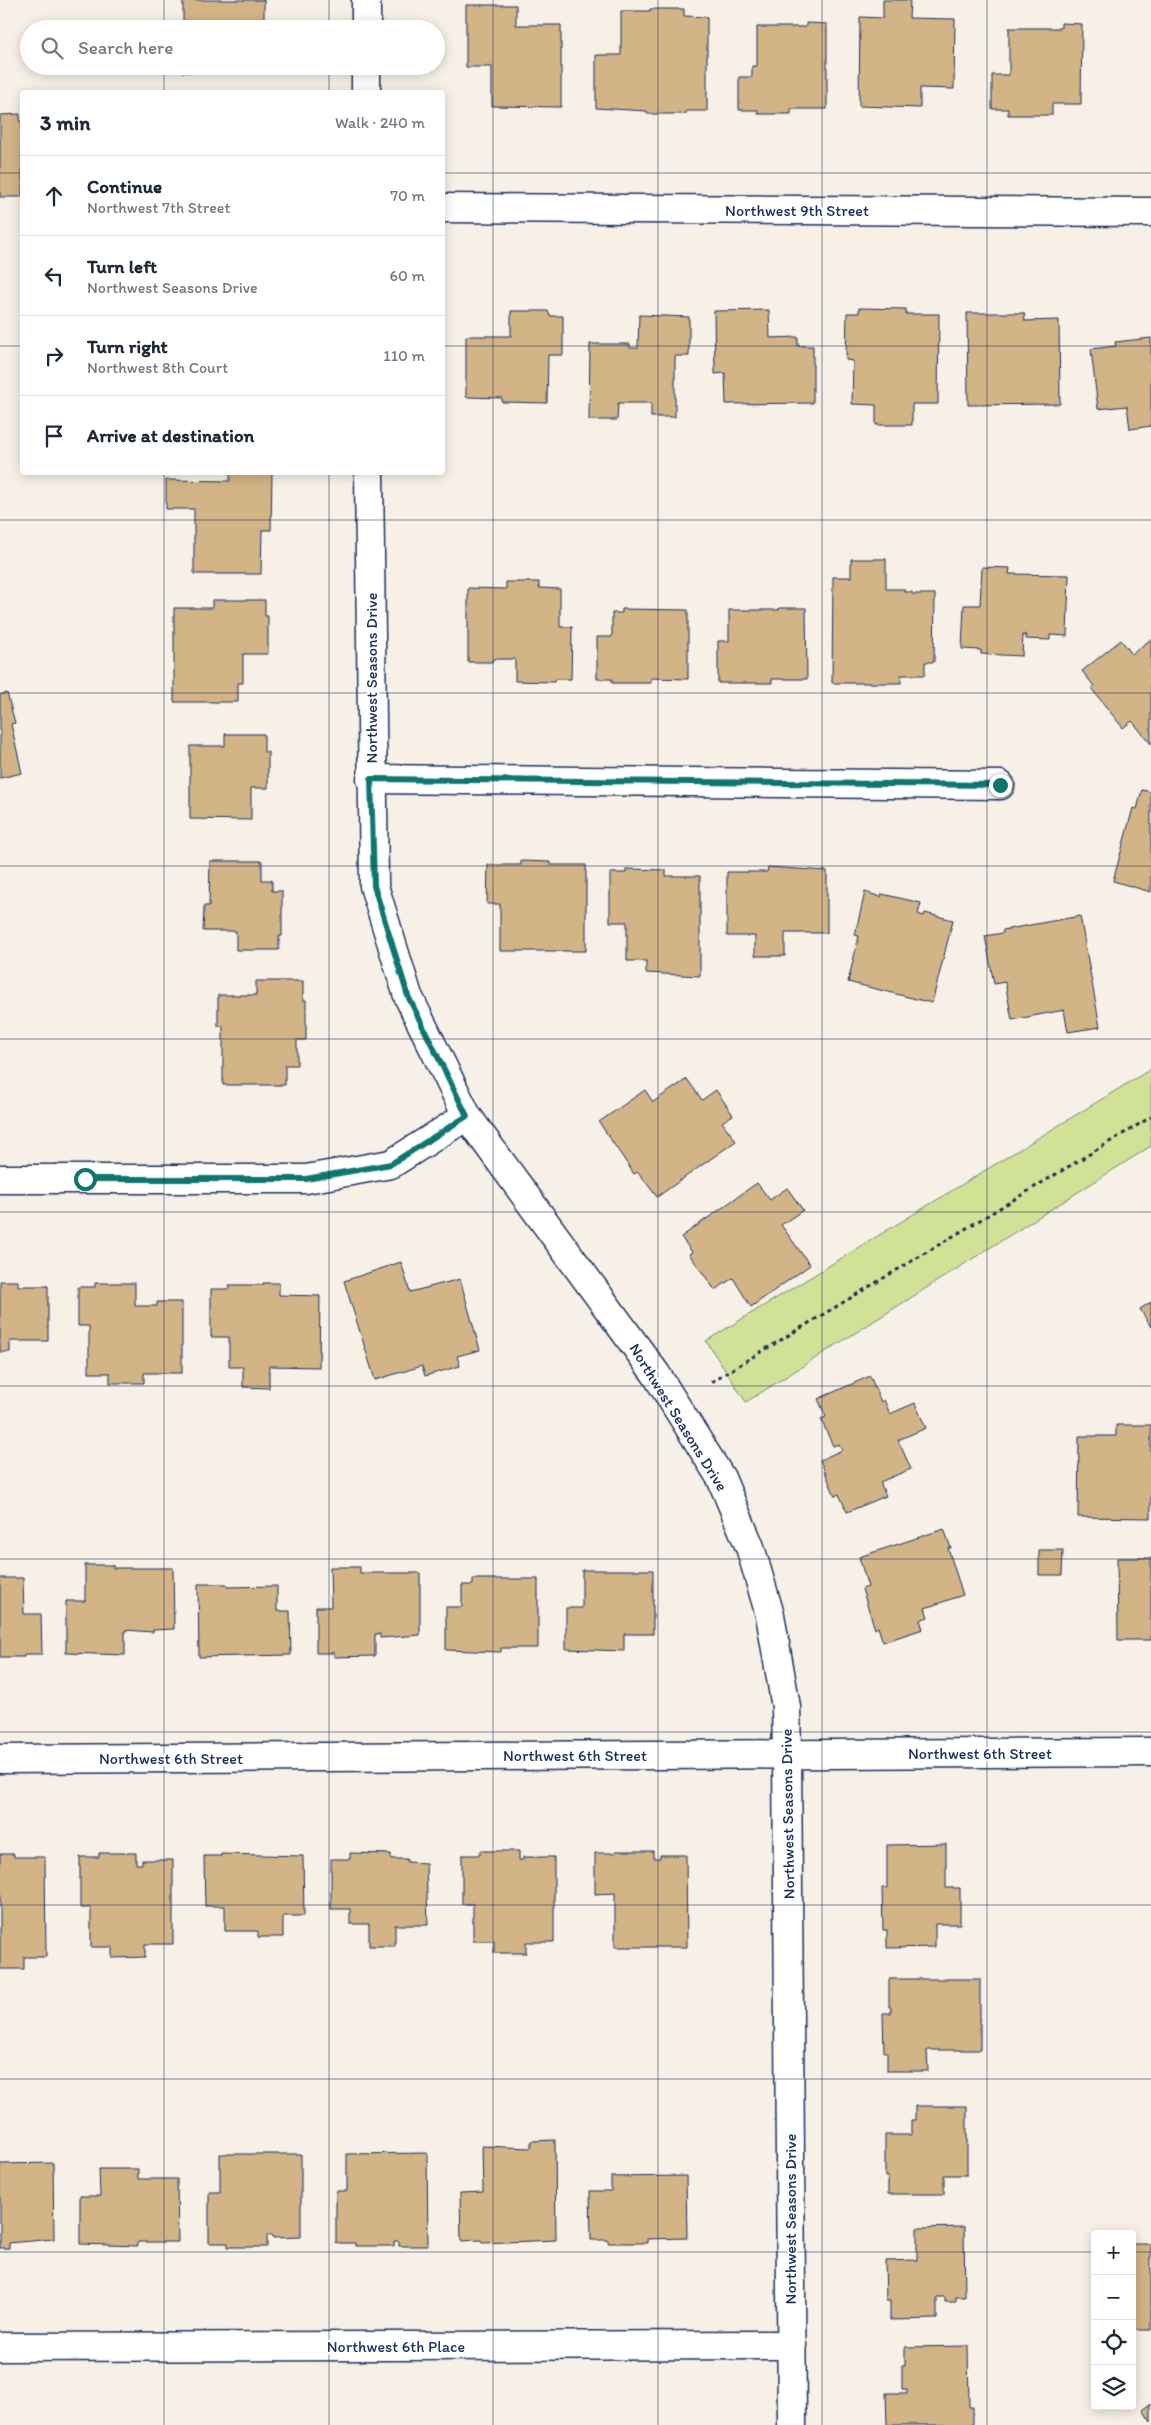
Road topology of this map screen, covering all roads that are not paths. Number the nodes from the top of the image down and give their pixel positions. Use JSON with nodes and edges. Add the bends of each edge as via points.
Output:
{"nodes":[{"id":1,"x":366,"y":0,"type":"edge"},
{"id":2,"x":366,"y":20,"type":"edge"},
{"id":3,"x":366,"y":75,"type":"edge"},
{"id":4,"x":366,"y":90,"type":"edge"},
{"id":5,"x":445,"y":208,"type":"edge"},
{"id":6,"x":1151,"y":212,"type":"edge"},
{"id":7,"x":369,"y":475,"type":"edge"},
{"id":8,"x":371,"y":779,"type":"junction"},
{"id":9,"x":1000,"y":785,"type":"dead end"},
{"id":10,"x":467,"y":1116,"type":"junction"},
{"id":11,"x":0,"y":1179,"type":"edge"},
{"id":12,"x":1151,"y":1752,"type":"edge"},
{"id":13,"x":788,"y":1753,"type":"junction"},
{"id":14,"x":0,"y":1759,"type":"edge"},
{"id":15,"x":792,"y":2345,"type":"junction"},
{"id":16,"x":0,"y":2347,"type":"edge"},
{"id":17,"x":792,"y":2425,"type":"edge"}],
"edges":[{"from":1,"to":2,"type":"street"},
{"from":3,"to":4,"type":"street"},
{"from":5,"to":6,"type":"street","name":"Northwest 9th Street"},
{"from":7,"to":8,"type":"street","name":"Northwest Seasons Drive"},
{"from":8,"to":9,"type":"street"},
{"from":8,"to":10,"type":"street","name":"Northwest Seasons Drive","via":[[374,886],[408,996]]},
{"from":10,"to":11,"type":"street","via":[[391,1164],[306,1179]]},
{"from":10,"to":13,"type":"street","name":"Northwest Seasons Drive","via":[[656,1374],[721,1478],[750,1547],[770,1615],[786,1707]]},
{"from":12,"to":13,"type":"street","name":"Northwest 6th Street"},
{"from":13,"to":14,"type":"street","name":"Northwest 6th Street"},
{"from":13,"to":15,"type":"street","name":"Northwest Seasons Drive"},
{"from":15,"to":16,"type":"street","name":"Northwest 6th Place"},
{"from":15,"to":17,"type":"street","name":"Northwest Seasons Drive"}]}
